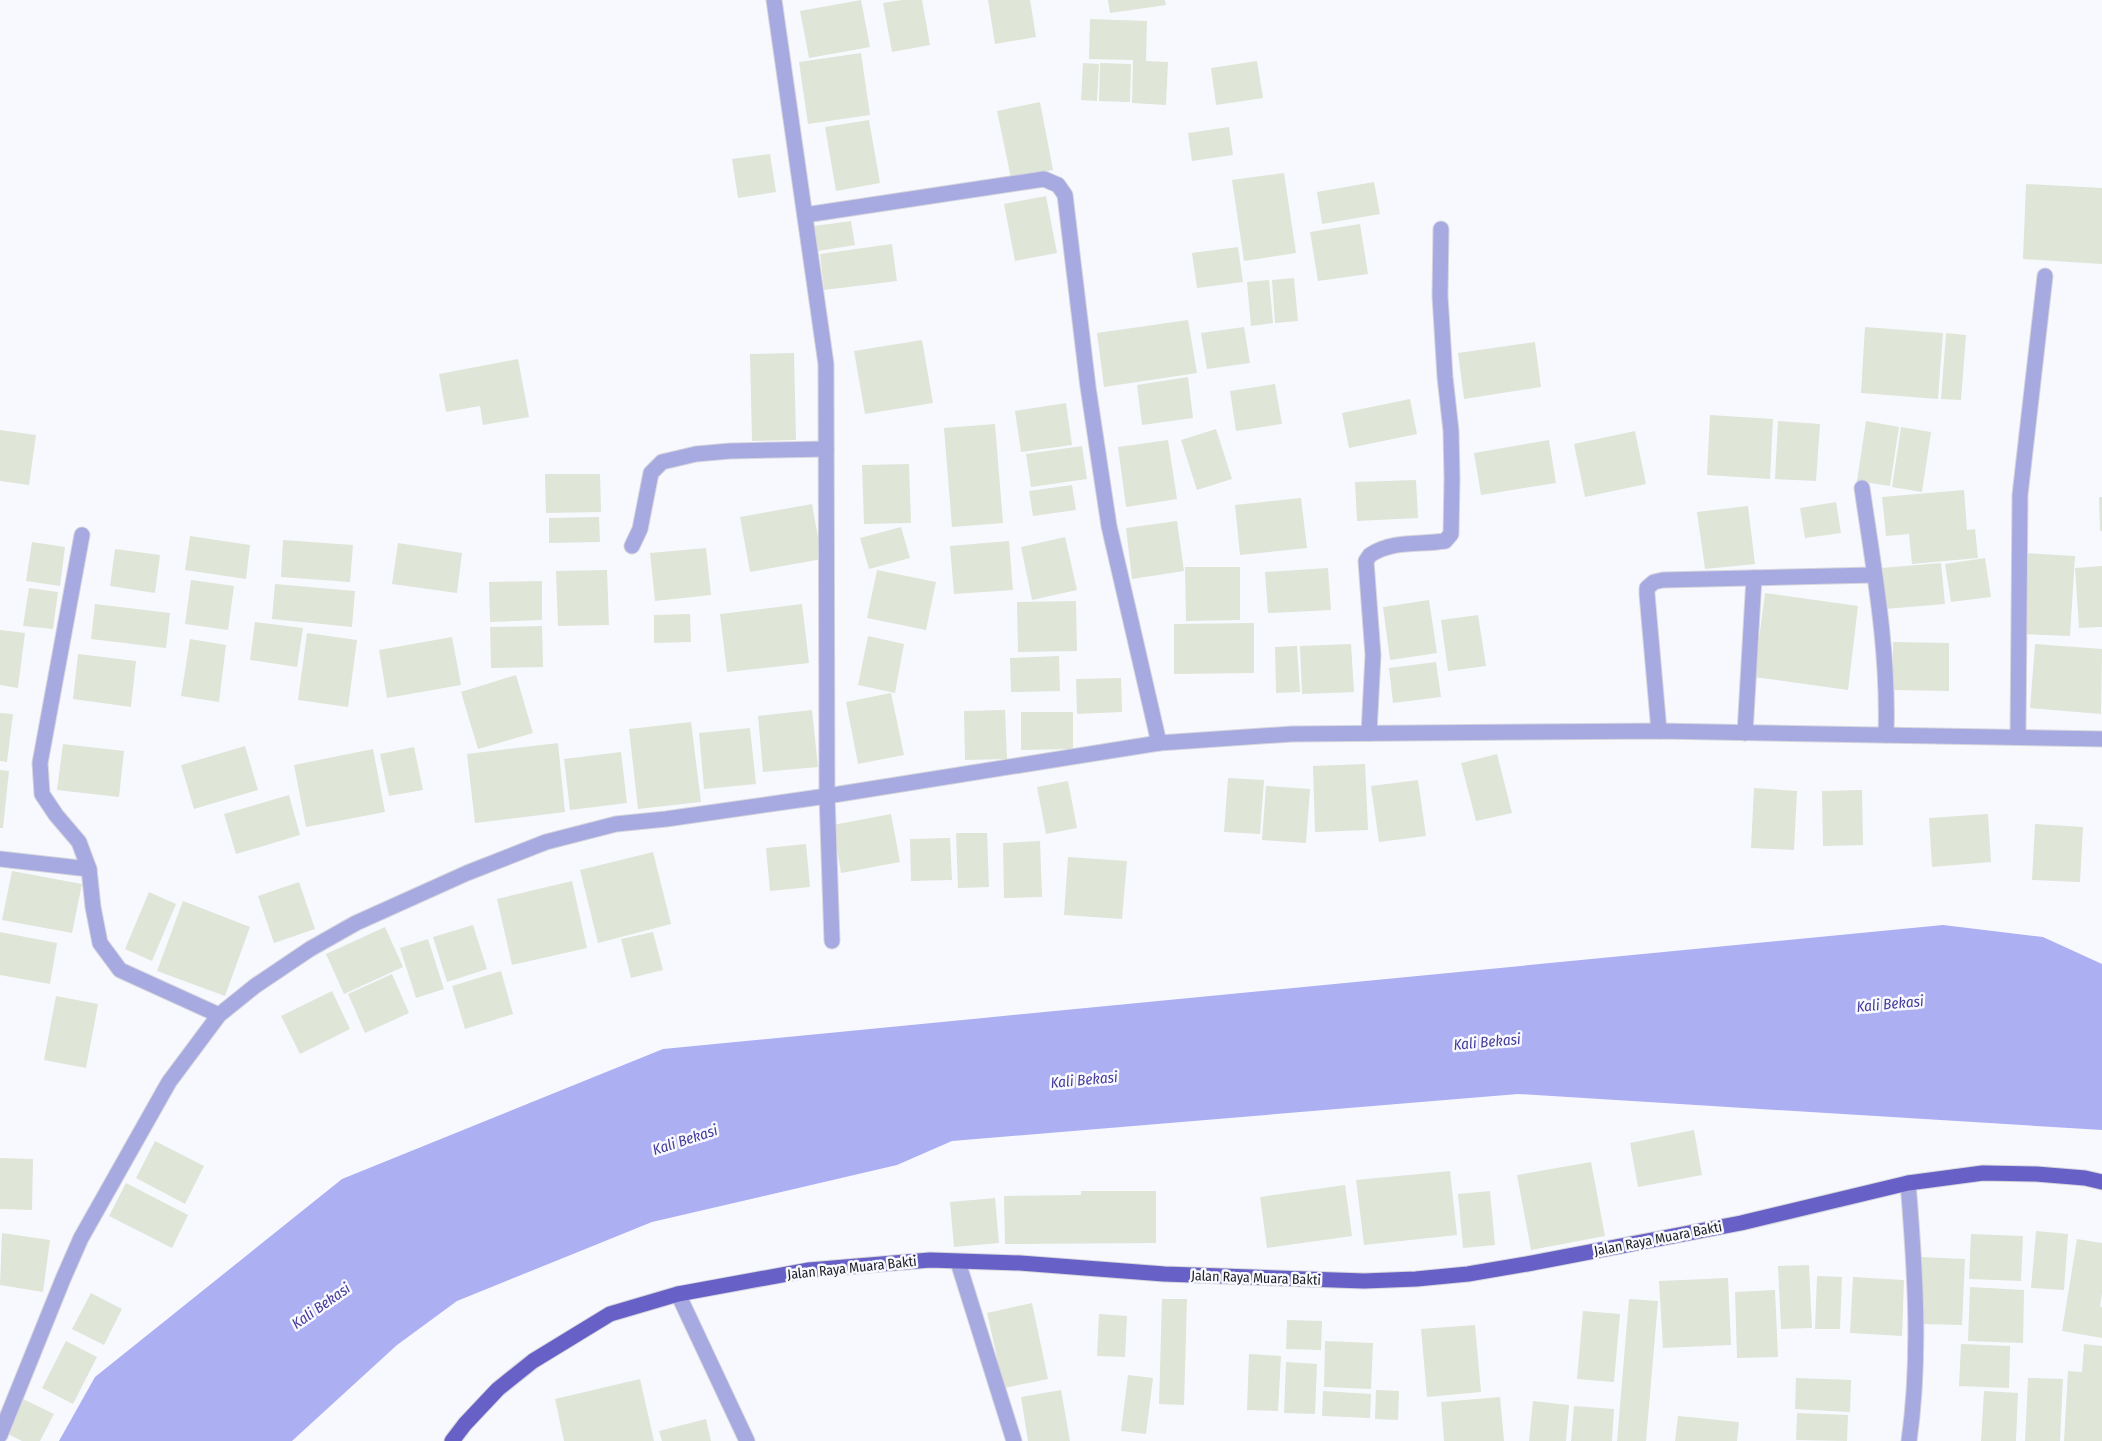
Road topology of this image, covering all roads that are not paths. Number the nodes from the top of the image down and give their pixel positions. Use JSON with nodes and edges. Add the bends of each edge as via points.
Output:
{"nodes":[{"id":1,"x":774,"y":0,"type":"edge"},
{"id":2,"x":805,"y":215,"type":"junction"},
{"id":3,"x":1441,"y":228,"type":"dead end"},
{"id":4,"x":2045,"y":276,"type":"dead end"},
{"id":5,"x":826,"y":449,"type":"junction"},
{"id":6,"x":1862,"y":488,"type":"dead end"},
{"id":7,"x":82,"y":535,"type":"dead end"},
{"id":8,"x":632,"y":546,"type":"dead end"},
{"id":9,"x":1874,"y":575,"type":"junction"},
{"id":10,"x":1754,"y":578,"type":"junction"},
{"id":11,"x":1659,"y":731,"type":"junction"},
{"id":12,"x":1369,"y":733,"type":"junction"},
{"id":13,"x":1745,"y":733,"type":"junction"},
{"id":14,"x":1886,"y":735,"type":"junction"},
{"id":15,"x":2018,"y":736,"type":"junction"},
{"id":16,"x":2102,"y":739,"type":"edge"},
{"id":17,"x":1158,"y":743,"type":"junction"},
{"id":18,"x":827,"y":796,"type":"junction"},
{"id":19,"x":0,"y":859,"type":"edge"},
{"id":20,"x":89,"y":869,"type":"junction"},
{"id":21,"x":832,"y":941,"type":"dead end"},
{"id":22,"x":219,"y":1015,"type":"junction"},
{"id":23,"x":2102,"y":1182,"type":"edge"},
{"id":24,"x":1908,"y":1183,"type":"junction"},
{"id":25,"x":958,"y":1262,"type":"junction"},
{"id":26,"x":678,"y":1294,"type":"junction"},
{"id":27,"x":0,"y":1435,"type":"edge"},
{"id":28,"x":452,"y":1441,"type":"edge"},
{"id":29,"x":747,"y":1441,"type":"edge"},
{"id":30,"x":1014,"y":1441,"type":"edge"},
{"id":31,"x":1909,"y":1441,"type":"edge"}],
"edges":[{"from":1,"to":2,"type":"street"},
{"from":2,"to":5,"type":"street","via":[[826,364]]},
{"from":2,"to":17,"type":"street","via":[[1044,179],[1058,185],[1064,195],[1108,526]]},
{"from":3,"to":12,"type":"street","via":[[1440,296],[1451,431],[1451,534],[1445,541],[1394,544],[1370,555],[1366,561],[1373,655]]},
{"from":4,"to":15,"type":"street","via":[[2020,495]]},
{"from":5,"to":8,"type":"street","via":[[730,451],[662,462],[651,473],[640,529]]},
{"from":5,"to":18,"type":"street"},
{"from":6,"to":9,"type":"street"},
{"from":7,"to":20,"type":"street","via":[[40,763],[42,794],[79,842]]},
{"from":9,"to":10,"type":"street"},
{"from":9,"to":14,"type":"street","via":[[1884,642],[1888,702]]},
{"from":10,"to":11,"type":"street","via":[[1663,580],[1647,588]]},
{"from":10,"to":13,"type":"street"},
{"from":11,"to":12,"type":"street"},
{"from":11,"to":13,"type":"street"},
{"from":12,"to":17,"type":"street","via":[[1292,734]]},
{"from":13,"to":14,"type":"street"},
{"from":14,"to":15,"type":"street"},
{"from":15,"to":16,"type":"street"},
{"from":17,"to":18,"type":"street"},
{"from":18,"to":21,"type":"street"},
{"from":18,"to":22,"type":"street","via":[[616,824],[546,842],[467,873],[356,924],[310,949]]},
{"from":19,"to":20,"type":"street"},
{"from":20,"to":22,"type":"street","via":[[100,943],[120,970]]},
{"from":22,"to":27,"type":"street","via":[[169,1082],[81,1238]]},
{"from":23,"to":24,"type":"main road","name":"Jalan Raya Muara Bakti","via":[[2036,1174],[1983,1174]]},
{"from":24,"to":25,"type":"main road","name":"Jalan Raya Muara Bakti","via":[[1741,1223],[1498,1270],[1416,1279],[1364,1281],[1174,1275]]},
{"from":24,"to":31,"type":"street","via":[[1915,1313]]},
{"from":25,"to":26,"type":"main road","name":"Jalan Raya Muara Bakti","via":[[930,1260],[809,1270]]},
{"from":25,"to":30,"type":"street"},
{"from":26,"to":28,"type":"main road","name":"Jalan Raya Muara Bakti","via":[[610,1314],[533,1361],[498,1389]]},
{"from":26,"to":29,"type":"street"}]}
